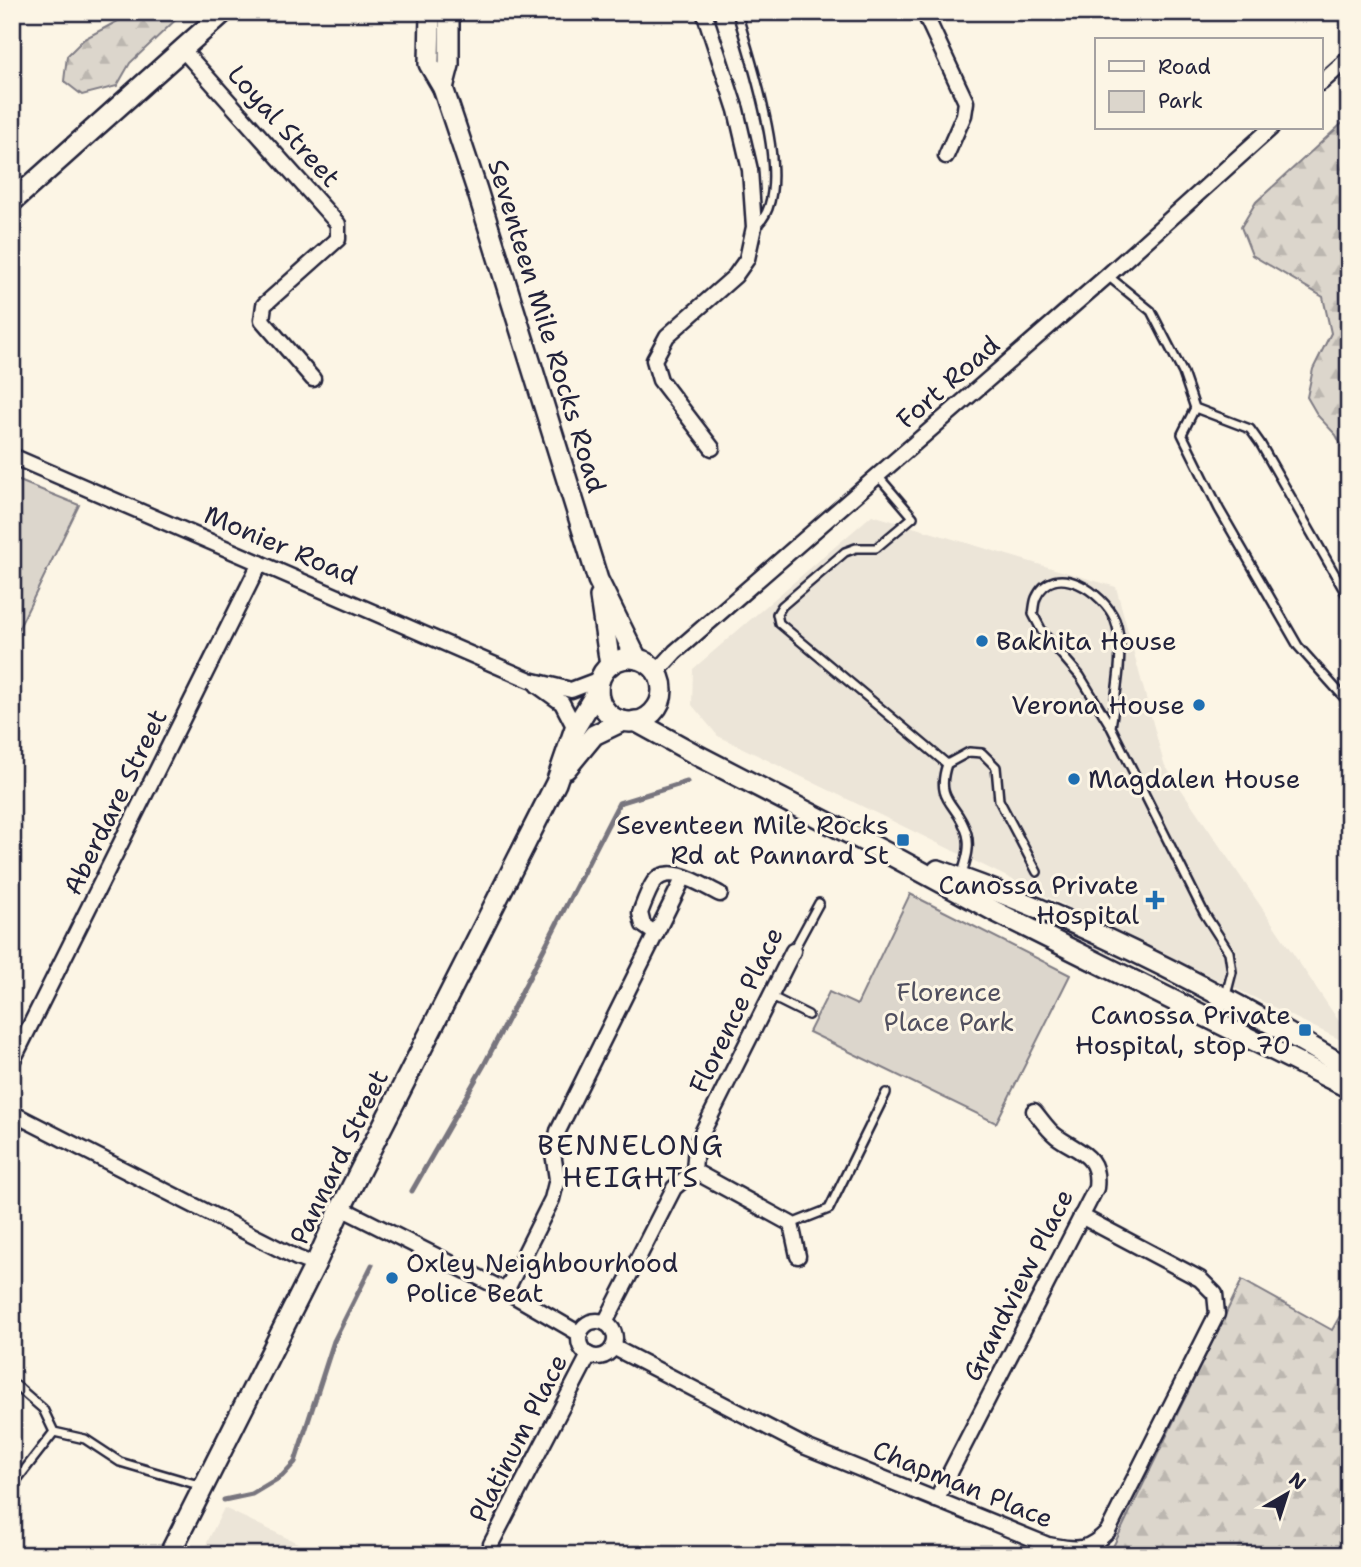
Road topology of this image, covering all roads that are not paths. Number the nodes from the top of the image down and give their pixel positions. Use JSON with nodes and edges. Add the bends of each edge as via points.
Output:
{"nodes":[{"id":1,"x":224,"y":12,"type":"edge"},
{"id":2,"x":430,"y":12,"type":"edge"},
{"id":3,"x":450,"y":12,"type":"edge"},
{"id":4,"x":704,"y":12,"type":"edge"},
{"id":5,"x":737,"y":12,"type":"edge"},
{"id":6,"x":924,"y":12,"type":"edge"},
{"id":7,"x":183,"y":50,"type":"junction"},
{"id":8,"x":1349,"y":58,"type":"edge"},
{"id":9,"x":1322,"y":82,"type":"edge"},
{"id":10,"x":443,"y":88,"type":"junction"},
{"id":11,"x":1269,"y":130,"type":"edge"},
{"id":12,"x":946,"y":156,"type":"dead end"},
{"id":13,"x":12,"y":202,"type":"edge"},
{"id":14,"x":754,"y":228,"type":"junction"},
{"id":15,"x":1107,"y":275,"type":"junction"},
{"id":16,"x":313,"y":379,"type":"dead end"},
{"id":17,"x":1195,"y":408,"type":"junction"},
{"id":18,"x":712,"y":449,"type":"dead end"},
{"id":19,"x":12,"y":456,"type":"edge"},
{"id":20,"x":877,"y":475,"type":"junction"},
{"id":21,"x":260,"y":563,"type":"junction"},
{"id":22,"x":598,"y":580,"type":"junction"},
{"id":23,"x":1349,"y":599,"type":"edge"},
{"id":24,"x":637,"y":659,"type":"junction"},
{"id":25,"x":656,"y":673,"type":"junction"},
{"id":26,"x":603,"y":678,"type":"junction"},
{"id":27,"x":530,"y":680,"type":"junction"},
{"id":28,"x":1349,"y":703,"type":"edge"},
{"id":29,"x":656,"y":708,"type":"junction"},
{"id":30,"x":629,"y":721,"type":"junction"},
{"id":31,"x":1111,"y":727,"type":"junction"},
{"id":32,"x":575,"y":728,"type":"junction"},
{"id":33,"x":697,"y":755,"type":"junction"},
{"id":34,"x":947,"y":764,"type":"junction"},
{"id":35,"x":556,"y":783,"type":"junction"},
{"id":36,"x":887,"y":853,"type":"junction"},
{"id":37,"x":1037,"y":872,"type":"dead end"},
{"id":38,"x":684,"y":877,"type":"junction"},
{"id":39,"x":961,"y":878,"type":"junction"},
{"id":40,"x":720,"y":894,"type":"dead end"},
{"id":41,"x":819,"y":902,"type":"dead end"},
{"id":42,"x":656,"y":934,"type":"junction"},
{"id":43,"x":793,"y":951,"type":"joint"},
{"id":44,"x":769,"y":995,"type":"junction"},
{"id":45,"x":1225,"y":999,"type":"junction"},
{"id":46,"x":808,"y":1015,"type":"dead end"},
{"id":47,"x":1214,"y":1022,"type":"junction"},
{"id":48,"x":12,"y":1062,"type":"edge"},
{"id":49,"x":1349,"y":1069,"type":"edge"},
{"id":50,"x":1349,"y":1088,"type":"edge"},
{"id":51,"x":886,"y":1093,"type":"dead end"},
{"id":52,"x":1034,"y":1111,"type":"dead end"},
{"id":53,"x":12,"y":1113,"type":"edge"},
{"id":54,"x":694,"y":1171,"type":"junction"},
{"id":55,"x":341,"y":1208,"type":"junction"},
{"id":56,"x":1081,"y":1216,"type":"junction"},
{"id":57,"x":792,"y":1224,"type":"junction"},
{"id":58,"x":798,"y":1256,"type":"dead end"},
{"id":59,"x":315,"y":1265,"type":"junction"},
{"id":60,"x":506,"y":1291,"type":"junction"},
{"id":61,"x":605,"y":1323,"type":"junction"},
{"id":62,"x":580,"y":1334,"type":"junction"},
{"id":63,"x":613,"y":1347,"type":"junction"},
{"id":64,"x":589,"y":1355,"type":"junction"},
{"id":65,"x":12,"y":1382,"type":"edge"},
{"id":66,"x":54,"y":1432,"type":"junction"},
{"id":67,"x":12,"y":1486,"type":"edge"},
{"id":68,"x":202,"y":1486,"type":"junction"},
{"id":69,"x":936,"y":1500,"type":"junction"},
{"id":70,"x":491,"y":1544,"type":"dead end"},
{"id":71,"x":169,"y":1555,"type":"edge"}],
"edges":[{"from":1,"to":7,"type":"main road"},
{"from":2,"to":10,"type":"main road","name":"Seventeen Mile Rocks Road","via":[[429,64]]},
{"from":3,"to":10,"type":"main road","name":"Seventeen Mile Rocks Road","via":[[449,65]]},
{"from":4,"to":14,"type":"street","via":[[750,170]]},
{"from":5,"to":14,"type":"lane","via":[[774,168],[771,203]]},
{"from":6,"to":12,"type":"street","via":[[966,102]]},
{"from":7,"to":13,"type":"main road"},
{"from":7,"to":16,"type":"street","name":"Loyal Street","via":[[338,224],[338,239],[264,305],[262,320]]},
{"from":8,"to":9,"type":"street"},
{"from":10,"to":22,"type":"main road","name":"Seventeen Mile Rocks Road"},
{"from":11,"to":15,"type":"street","name":"Fort Road"},
{"from":14,"to":18,"type":"street","via":[[747,259],[667,336],[654,360],[660,380]]},
{"from":15,"to":17,"type":"lane","via":[[1151,312],[1183,373]]},
{"from":15,"to":20,"type":"street","name":"Fort Road"},
{"from":17,"to":23,"type":"lane","via":[[1250,429]]},
{"from":17,"to":28,"type":"lane","via":[[1182,434],[1219,509],[1298,646]]},
{"from":19,"to":21,"type":"street","name":"Monier Road"},
{"from":20,"to":25,"type":"street","name":"Fort Road"},
{"from":20,"to":34,"type":"lane","via":[[913,517],[877,548],[845,552],[782,606],[777,614],[779,623]]},
{"from":21,"to":27,"type":"street","name":"Monier Road"},
{"from":21,"to":48,"type":"street","name":"Aberdare Street"},
{"from":22,"to":24,"type":"main road","name":"Seventeen Mile Rocks Road"},
{"from":22,"to":26,"type":"main road","name":"Seventeen Mile Rocks Road"},
{"from":24,"to":25,"type":"main road"},
{"from":24,"to":26,"type":"main road","via":[[626,658]]},
{"from":25,"to":29,"type":"main road","via":[[661,694]]},
{"from":26,"to":27,"type":"street","name":"Monier Road","via":[[570,690]]},
{"from":26,"to":30,"type":"main road","via":[[600,702],[607,712]]},
{"from":26,"to":32,"type":"main road","name":"Pannard Street"},
{"from":27,"to":32,"type":"street","name":"Monier Road","via":[[562,703]]},
{"from":29,"to":30,"type":"main road"},
{"from":29,"to":33,"type":"main road"},
{"from":30,"to":33,"type":"main road"},
{"from":30,"to":35,"type":"main road","name":"Pannard Street","via":[[594,736]]},
{"from":31,"to":31,"type":"lane","via":[[1033,614],[1037,597],[1061,579],[1091,590],[1114,619],[1118,660]]},
{"from":31,"to":45,"type":"lane","via":[[1204,913],[1229,953],[1232,972]]},
{"from":32,"to":35,"type":"main road","name":"Pannard Street"},
{"from":33,"to":36,"type":"main road"},
{"from":34,"to":37,"type":"lane","via":[[969,752],[982,753],[996,767],[999,800]]},
{"from":34,"to":39,"type":"lane","via":[[944,794],[967,834],[968,855]]},
{"from":35,"to":55,"type":"main road","name":"Pannard Street"},
{"from":36,"to":39,"type":"main road"},
{"from":36,"to":47,"type":"main road"},
{"from":38,"to":40,"type":"street"},
{"from":38,"to":42,"type":"street"},
{"from":38,"to":42,"type":"street","via":[[670,873],[655,882],[640,913],[643,925]]},
{"from":39,"to":45,"type":"main road","via":[[1082,927]]},
{"from":41,"to":43,"type":"lane","name":"Florence Place"},
{"from":42,"to":60,"type":"street","via":[[558,1131],[552,1199]]},
{"from":43,"to":44,"type":"street","name":"Florence Place"},
{"from":44,"to":46,"type":"lane"},
{"from":44,"to":54,"type":"street","name":"Florence Place","via":[[696,1145]]},
{"from":45,"to":47,"type":"lane"},
{"from":45,"to":49,"type":"main road"},
{"from":47,"to":50,"type":"main road"},
{"from":51,"to":57,"type":"lane","via":[[829,1209]]},
{"from":52,"to":56,"type":"street","name":"Grandview Place","via":[[1054,1134],[1091,1160],[1096,1170],[1096,1188]]},
{"from":53,"to":59,"type":"street"},
{"from":54,"to":57,"type":"street"},
{"from":54,"to":61,"type":"street","via":[[674,1188]]},
{"from":55,"to":59,"type":"main road","name":"Pannard Street"},
{"from":55,"to":60,"type":"street"},
{"from":56,"to":69,"type":"street","name":"Grandview Place"},
{"from":56,"to":69,"type":"street","name":"Chapman Place","via":[[1200,1279],[1215,1294],[1217,1314],[1116,1516],[1097,1542],[1078,1550],[1048,1545]]},
{"from":57,"to":58,"type":"street"},
{"from":59,"to":68,"type":"main road","name":"Pannard Street"},
{"from":60,"to":62,"type":"street"},
{"from":61,"to":62,"type":"street","via":[[587,1324]]},
{"from":61,"to":63,"type":"street","via":[[613,1331]]},
{"from":62,"to":64,"type":"street","via":[[580,1344]]},
{"from":63,"to":64,"type":"street","via":[[603,1356]]},
{"from":63,"to":69,"type":"street","name":"Chapman Place","via":[[806,1447]]},
{"from":64,"to":70,"type":"street","name":"Platinum Place"},
{"from":65,"to":66,"type":"lane","via":[[43,1409]]},
{"from":66,"to":67,"type":"lane"},
{"from":66,"to":68,"type":"lane","via":[[85,1439],[120,1462]]},
{"from":68,"to":71,"type":"main road","name":"Pannard Street"}]}
